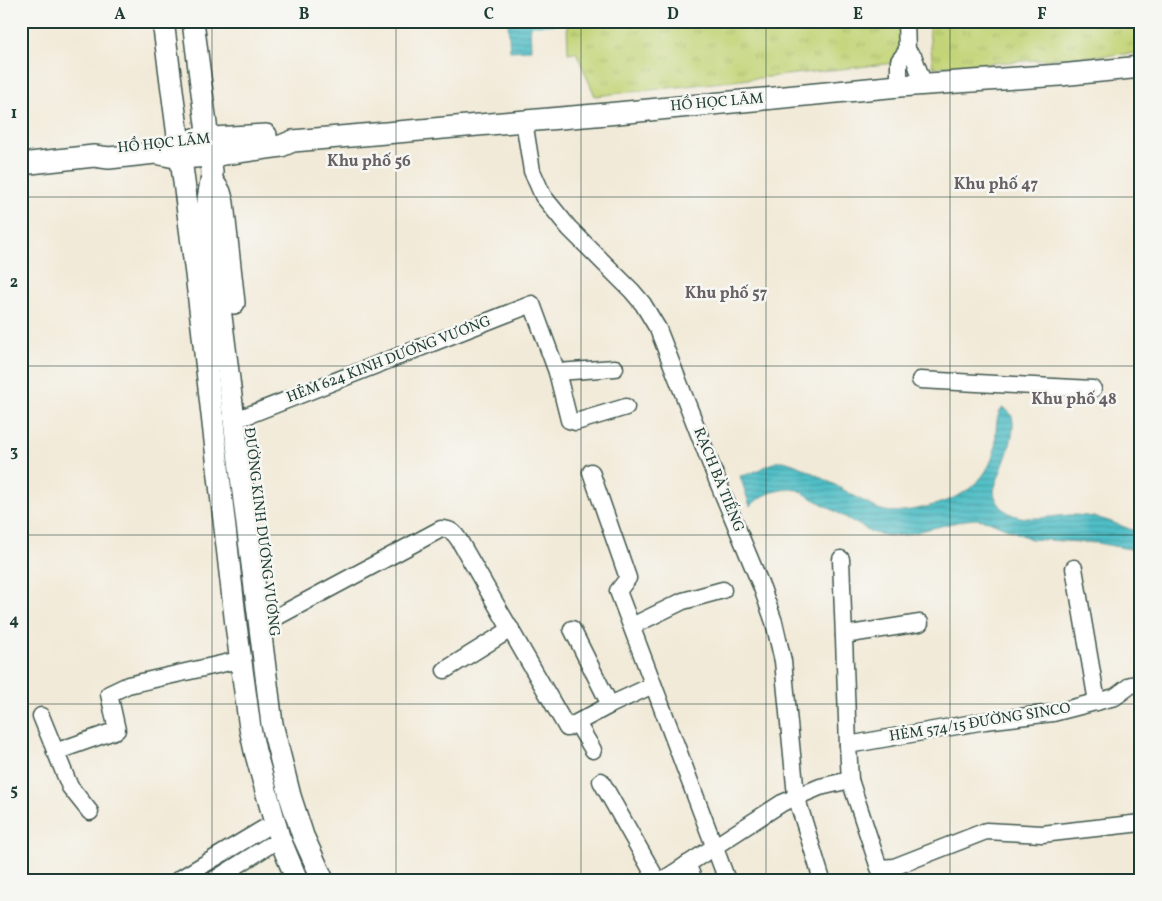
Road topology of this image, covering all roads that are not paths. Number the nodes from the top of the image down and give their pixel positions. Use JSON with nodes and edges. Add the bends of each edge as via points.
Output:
{"nodes":[{"id":1,"x":163,"y":21,"type":"edge"},
{"id":2,"x":193,"y":21,"type":"edge"},
{"id":3,"x":906,"y":21,"type":"edge"},
{"id":4,"x":907,"y":50,"type":"junction"},
{"id":5,"x":1141,"y":68,"type":"edge"},
{"id":6,"x":924,"y":85,"type":"junction"},
{"id":7,"x":899,"y":86,"type":"junction"},
{"id":8,"x":521,"y":121,"type":"junction"},
{"id":9,"x":209,"y":147,"type":"junction"},
{"id":10,"x":179,"y":148,"type":"junction"},
{"id":11,"x":21,"y":164,"type":"edge"},
{"id":12,"x":615,"y":368,"type":"dead end"},
{"id":13,"x":557,"y":372,"type":"junction"},
{"id":14,"x":920,"y":380,"type":"dead end"},
{"id":15,"x":1093,"y":389,"type":"dead end"},
{"id":16,"x":626,"y":407,"type":"dead end"},
{"id":17,"x":240,"y":418,"type":"junction"},
{"id":18,"x":591,"y":472,"type":"dead end"},
{"id":19,"x":841,"y":559,"type":"dead end"},
{"id":20,"x":1074,"y":568,"type":"dead end"},
{"id":21,"x":723,"y":590,"type":"dead end"},
{"id":22,"x":271,"y":620,"type":"junction"},
{"id":23,"x":920,"y":622,"type":"dead end"},
{"id":24,"x":632,"y":626,"type":"junction"},
{"id":25,"x":511,"y":629,"type":"junction"},
{"id":26,"x":572,"y":630,"type":"dead end"},
{"id":27,"x":844,"y":635,"type":"junction"},
{"id":28,"x":269,"y":653,"type":"junction"},
{"id":29,"x":235,"y":660,"type":"junction"},
{"id":30,"x":445,"y":670,"type":"dead end"},
{"id":31,"x":1141,"y":684,"type":"edge"},
{"id":32,"x":653,"y":685,"type":"junction"},
{"id":33,"x":1097,"y":702,"type":"junction"},
{"id":34,"x":610,"y":705,"type":"junction"},
{"id":35,"x":41,"y":716,"type":"dead end"},
{"id":36,"x":572,"y":726,"type":"junction"},
{"id":37,"x":848,"y":745,"type":"junction"},
{"id":38,"x":593,"y":750,"type":"dead end"},
{"id":39,"x":55,"y":752,"type":"junction"},
{"id":40,"x":850,"y":780,"type":"junction"},
{"id":41,"x":601,"y":781,"type":"dead end"},
{"id":42,"x":793,"y":798,"type":"junction"},
{"id":43,"x":90,"y":812,"type":"dead end"},
{"id":44,"x":1141,"y":823,"type":"edge"},
{"id":45,"x":265,"y":837,"type":"junction"},
{"id":46,"x":714,"y":846,"type":"junction"},
{"id":47,"x":687,"y":864,"type":"junction"},
{"id":48,"x":889,"y":874,"type":"edge"},
{"id":49,"x":178,"y":880,"type":"edge"},
{"id":50,"x":214,"y":880,"type":"edge"},
{"id":51,"x":282,"y":880,"type":"edge"},
{"id":52,"x":297,"y":880,"type":"edge"},
{"id":53,"x":323,"y":880,"type":"edge"},
{"id":54,"x":333,"y":880,"type":"edge"},
{"id":55,"x":657,"y":880,"type":"edge"},
{"id":56,"x":663,"y":880,"type":"edge"},
{"id":57,"x":694,"y":880,"type":"edge"},
{"id":58,"x":727,"y":880,"type":"edge"},
{"id":59,"x":815,"y":880,"type":"edge"},
{"id":60,"x":822,"y":880,"type":"edge"}],
"edges":[{"from":1,"to":10,"type":"main road"},
{"from":2,"to":9,"type":"main road","name":"ĐƯỜNG KINH DƯƠNG VƯƠNG"},
{"from":3,"to":4,"type":"street"},
{"from":4,"to":6,"type":"street","via":[[914,58]]},
{"from":4,"to":7,"type":"street","via":[[899,62]]},
{"from":5,"to":6,"type":"main road","name":"HỒ HỌC LÃM"},
{"from":6,"to":7,"type":"main road","name":"HỒ HỌC LÃM"},
{"from":7,"to":8,"type":"main road","name":"HỒ HỌC LÃM"},
{"from":8,"to":9,"type":"main road","name":"HỒ HỌC LÃM","via":[[293,141],[282,134]]},
{"from":8,"to":42,"type":"street","name":"RẠCH BÀ TIẾNG","via":[[532,170],[543,196],[569,228],[632,291],[664,342],[774,622],[783,661]]},
{"from":9,"to":10,"type":"main road","name":"HỒ HỌC LÃM"},
{"from":9,"to":17,"type":"main road","name":"ĐƯỜNG KINH DƯƠNG VƯƠNG","via":[[212,180],[207,203],[233,355]]},
{"from":10,"to":11,"type":"main road","name":"HỒ HỌC LÃM","via":[[154,146],[108,150],[94,156]]},
{"from":10,"to":29,"type":"main road","via":[[184,185],[176,216]]},
{"from":12,"to":13,"type":"street"},
{"from":13,"to":16,"type":"street","via":[[570,422]]},
{"from":13,"to":17,"type":"street","name":"HẺM 624 KINH DƯƠNG VƯƠNG","via":[[532,304]]},
{"from":14,"to":15,"type":"street"},
{"from":17,"to":22,"type":"main road","name":"ĐƯỜNG KINH DƯƠNG VƯƠNG"},
{"from":17,"to":28,"type":"main road","name":"ĐƯỜNG KINH DƯƠNG VƯƠNG"},
{"from":18,"to":24,"type":"street","via":[[628,578],[618,591]]},
{"from":19,"to":27,"type":"street"},
{"from":20,"to":33,"type":"street"},
{"from":21,"to":24,"type":"street","via":[[683,601]]},
{"from":22,"to":25,"type":"street","via":[[441,529],[448,529],[454,532]]},
{"from":22,"to":28,"type":"main road","name":"ĐƯỜNG KINH DƯƠNG VƯƠNG"},
{"from":23,"to":27,"type":"street"},
{"from":24,"to":32,"type":"street"},
{"from":25,"to":30,"type":"street"},
{"from":25,"to":36,"type":"street"},
{"from":26,"to":34,"type":"street"},
{"from":27,"to":37,"type":"street"},
{"from":28,"to":29,"type":"main road"},
{"from":28,"to":53,"type":"main road","name":"ĐƯỜNG KINH DƯƠNG VƯƠNG","via":[[272,724],[303,836]]},
{"from":28,"to":54,"type":"main road","name":"ĐƯỜNG KINH DƯƠNG VƯƠNG","via":[[297,790]]},
{"from":29,"to":39,"type":"street","via":[[128,685],[110,694],[117,730]]},
{"from":29,"to":45,"type":"main road","via":[[243,755]]},
{"from":29,"to":52,"type":"main road","via":[[255,751],[279,837]]},
{"from":31,"to":33,"type":"street","name":"HẺM 574/15 ĐƯỜNG SINCO","via":[[1131,685],[1115,697]]},
{"from":32,"to":34,"type":"street"},
{"from":32,"to":46,"type":"street"},
{"from":33,"to":37,"type":"street","name":"HẺM 574/15 ĐƯỜNG SINCO","via":[[1053,713],[985,721]]},
{"from":34,"to":36,"type":"street"},
{"from":35,"to":39,"type":"street"},
{"from":36,"to":38,"type":"street"},
{"from":37,"to":40,"type":"street"},
{"from":39,"to":43,"type":"street","via":[[70,788]]},
{"from":40,"to":42,"type":"street"},
{"from":40,"to":48,"type":"street","via":[[878,868]]},
{"from":41,"to":55,"type":"street"},
{"from":42,"to":46,"type":"street"},
{"from":42,"to":59,"type":"street","name":"RẠCH BÀ TIẾNG"},
{"from":42,"to":60,"type":"street","name":"RẠCH BÀ TIẾNG"},
{"from":44,"to":48,"type":"street","via":[[1042,834],[986,831]]},
{"from":45,"to":49,"type":"street"},
{"from":45,"to":50,"type":"street"},
{"from":45,"to":51,"type":"main road"},
{"from":46,"to":47,"type":"street"},
{"from":46,"to":58,"type":"street"},
{"from":47,"to":56,"type":"street"},
{"from":47,"to":57,"type":"street"}]}
